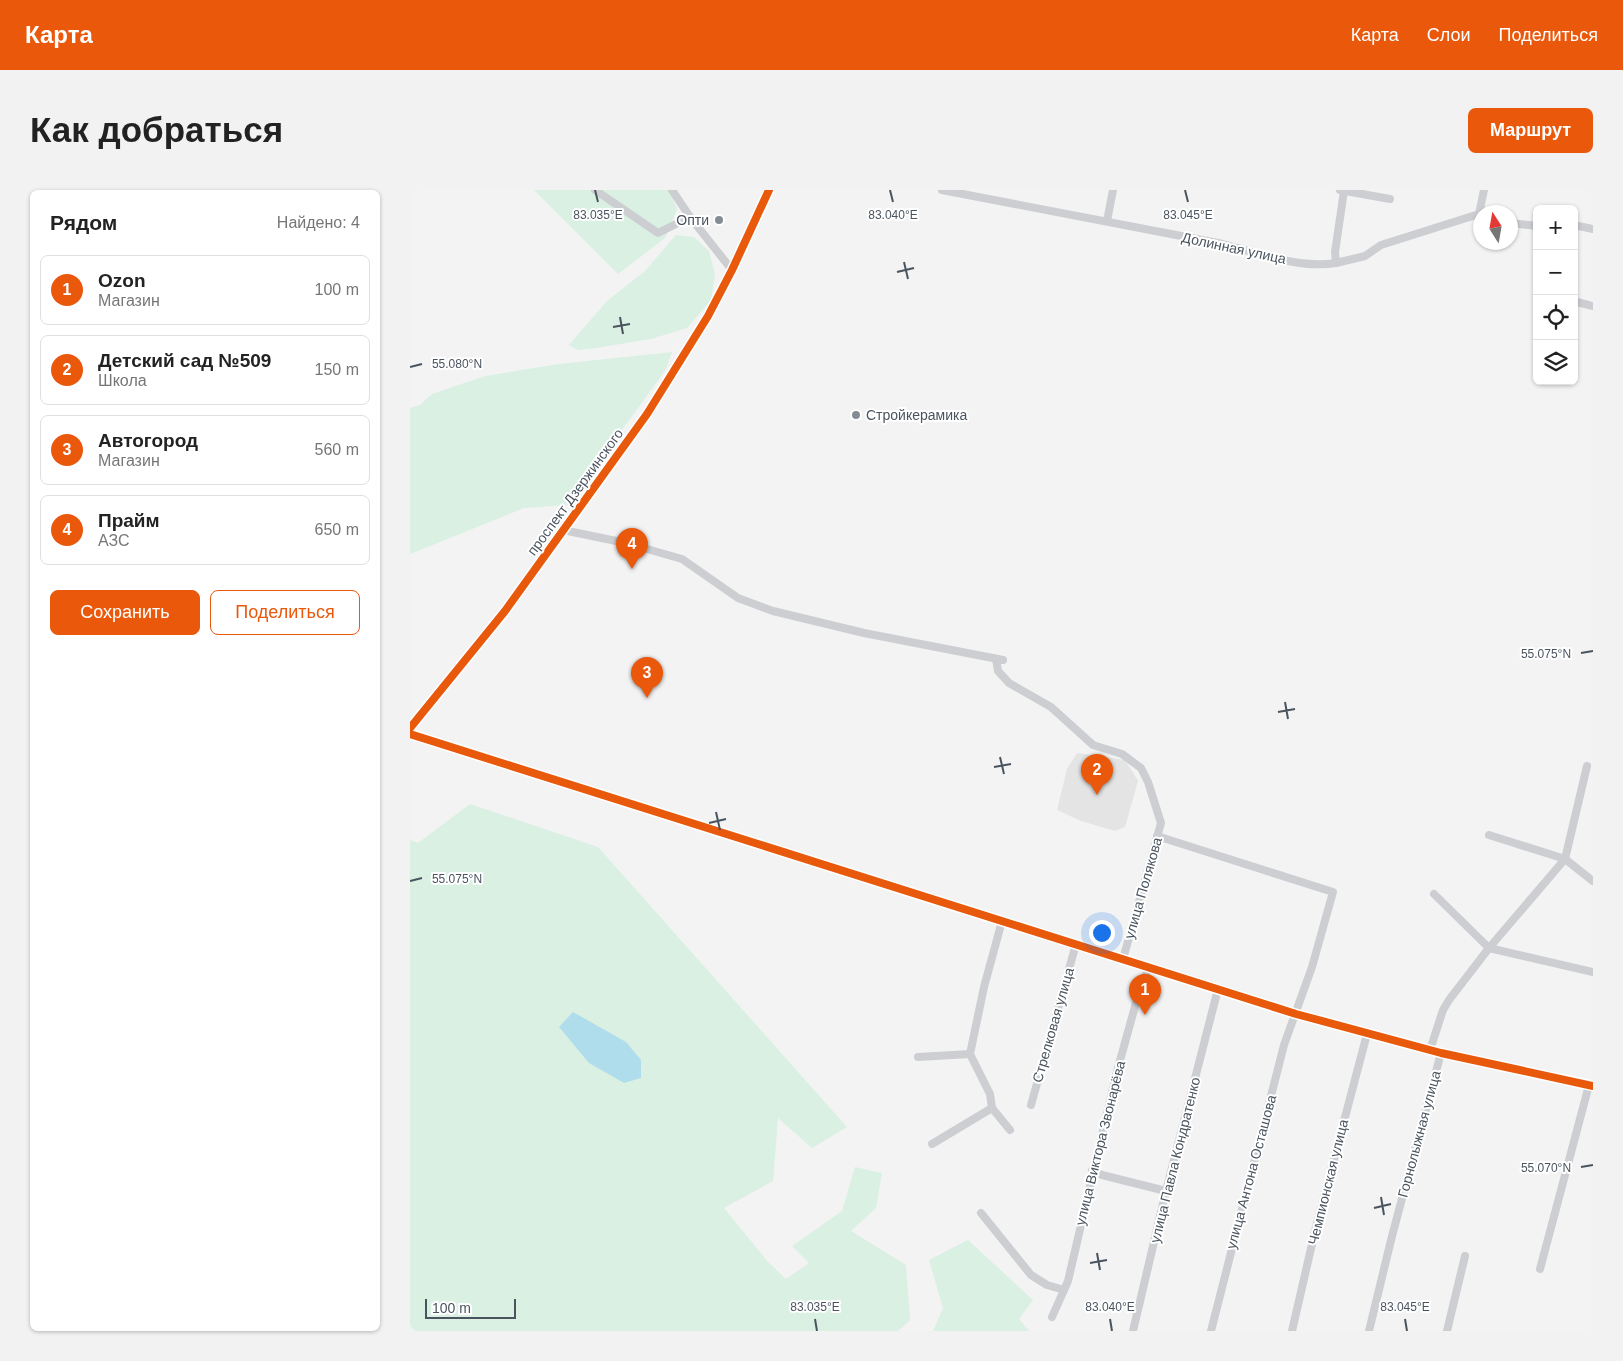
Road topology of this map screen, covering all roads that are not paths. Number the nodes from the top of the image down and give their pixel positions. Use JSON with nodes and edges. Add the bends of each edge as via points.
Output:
{"nodes":[{"id":1,"x":595,"y":190,"type":"edge"},
{"id":2,"x":672,"y":190,"type":"edge"},
{"id":3,"x":769,"y":190,"type":"edge"},
{"id":4,"x":942,"y":190,"type":"edge"},
{"id":5,"x":1113,"y":190,"type":"edge"},
{"id":6,"x":1342,"y":190,"type":"edge"},
{"id":7,"x":1484,"y":190,"type":"edge"},
{"id":8,"x":1390,"y":199,"type":"dead end"},
{"id":9,"x":1482,"y":205,"type":"edge"},
{"id":10,"x":690,"y":217,"type":"junction"},
{"id":11,"x":1473,"y":217,"type":"edge"},
{"id":12,"x":1107,"y":221,"type":"junction"},
{"id":13,"x":1518,"y":224,"type":"edge"},
{"id":14,"x":1533,"y":226,"type":"edge"},
{"id":15,"x":1578,"y":226,"type":"edge"},
{"id":16,"x":1593,"y":229,"type":"edge"},
{"id":17,"x":1336,"y":263,"type":"junction"},
{"id":18,"x":732,"y":270,"type":"junction"},
{"id":19,"x":1578,"y":302,"type":"edge"},
{"id":20,"x":1593,"y":306,"type":"edge"},
{"id":21,"x":563,"y":530,"type":"junction"},
{"id":22,"x":410,"y":728,"type":"edge"},
{"id":23,"x":410,"y":734,"type":"edge"},
{"id":24,"x":1587,"y":766,"type":"dead end"},
{"id":25,"x":1489,"y":835,"type":"dead end"},
{"id":26,"x":1157,"y":836,"type":"junction"},
{"id":27,"x":1565,"y":859,"type":"junction"},
{"id":28,"x":1593,"y":881,"type":"edge"},
{"id":29,"x":1434,"y":894,"type":"dead end"},
{"id":30,"x":1002,"y":921,"type":"junction"},
{"id":31,"x":1076,"y":944,"type":"junction"},
{"id":32,"x":1489,"y":948,"type":"junction"},
{"id":33,"x":1122,"y":959,"type":"junction"},
{"id":34,"x":1148,"y":968,"type":"junction"},
{"id":35,"x":1593,"y":972,"type":"edge"},
{"id":36,"x":1218,"y":989,"type":"junction"},
{"id":37,"x":1296,"y":1014,"type":"junction"},
{"id":38,"x":1367,"y":1034,"type":"junction"},
{"id":39,"x":1430,"y":1050,"type":"junction"},
{"id":40,"x":1441,"y":1053,"type":"junction"},
{"id":41,"x":970,"y":1054,"type":"junction"},
{"id":42,"x":918,"y":1057,"type":"dead end"},
{"id":43,"x":1591,"y":1086,"type":"edge"},
{"id":44,"x":1031,"y":1105,"type":"dead end"},
{"id":45,"x":992,"y":1108,"type":"junction"},
{"id":46,"x":1010,"y":1130,"type":"dead end"},
{"id":47,"x":932,"y":1144,"type":"dead end"},
{"id":48,"x":1092,"y":1170,"type":"junction"},
{"id":49,"x":1166,"y":1191,"type":"junction"},
{"id":50,"x":981,"y":1213,"type":"dead end"},
{"id":51,"x":1466,"y":1256,"type":"dead end"},
{"id":52,"x":1540,"y":1269,"type":"dead end"},
{"id":53,"x":1064,"y":1290,"type":"junction"},
{"id":54,"x":1052,"y":1318,"type":"dead end"},
{"id":55,"x":1133,"y":1331,"type":"edge"},
{"id":56,"x":1211,"y":1331,"type":"edge"},
{"id":57,"x":1292,"y":1331,"type":"edge"},
{"id":58,"x":1369,"y":1331,"type":"edge"},
{"id":59,"x":1448,"y":1331,"type":"edge"}],
"edges":[{"from":1,"to":10,"type":"street","via":[[658,233]]},
{"from":2,"to":10,"type":"street"},
{"from":3,"to":18,"type":"street","name":"проспект Дзержинского"},
{"from":4,"to":12,"type":"street","name":"Долинная улица"},
{"from":5,"to":12,"type":"street"},
{"from":6,"to":8,"type":"street"},
{"from":6,"to":17,"type":"street"},
{"from":7,"to":9,"type":"street"},
{"from":10,"to":18,"type":"street"},
{"from":11,"to":17,"type":"street","name":"Долинная улица","via":[[1381,245],[1365,256]]},
{"from":12,"to":17,"type":"street","name":"Долинная улица","via":[[1296,261]]},
{"from":13,"to":14,"type":"street"},
{"from":15,"to":16,"type":"street"},
{"from":18,"to":21,"type":"street","name":"проспект Дзержинского","via":[[696,338],[647,414]]},
{"from":19,"to":20,"type":"street"},
{"from":21,"to":22,"type":"street","name":"проспект Дзержинского","via":[[488,632]]},
{"from":21,"to":26,"type":"street","name":"улица Полякова","via":[[682,559],[738,598],[773,611],[864,633],[1000,659],[998,672],[1009,683],[1051,706],[1093,745],[1122,754],[1141,768],[1161,823]]},
{"from":23,"to":30,"type":"street"},
{"from":24,"to":27,"type":"street"},
{"from":25,"to":27,"type":"street"},
{"from":26,"to":33,"type":"street","name":"улица Полякова"},
{"from":26,"to":37,"type":"street","name":"улица Антона Осташова","via":[[1333,892]]},
{"from":27,"to":28,"type":"street"},
{"from":27,"to":32,"type":"street"},
{"from":29,"to":32,"type":"street"},
{"from":30,"to":31,"type":"street"},
{"from":30,"to":41,"type":"street"},
{"from":31,"to":33,"type":"street"},
{"from":31,"to":44,"type":"street","name":"Стрелковая улица"},
{"from":32,"to":35,"type":"street"},
{"from":32,"to":39,"type":"street","via":[[1443,1010]]},
{"from":33,"to":34,"type":"street"},
{"from":34,"to":36,"type":"street"},
{"from":34,"to":48,"type":"street","name":"улица Виктора Звонарёва"},
{"from":36,"to":37,"type":"street"},
{"from":36,"to":49,"type":"street","name":"улица Павла Кондратенко"},
{"from":37,"to":38,"type":"street"},
{"from":37,"to":56,"type":"street","name":"улица Антона Осташова","via":[[1284,1045]]},
{"from":38,"to":39,"type":"street"},
{"from":38,"to":57,"type":"street","name":"Чемпионская улица"},
{"from":39,"to":40,"type":"street"},
{"from":40,"to":43,"type":"street"},
{"from":40,"to":58,"type":"street","name":"Горнолыжная улица"},
{"from":41,"to":42,"type":"street"},
{"from":41,"to":45,"type":"street","via":[[990,1094]]},
{"from":43,"to":52,"type":"street"},
{"from":45,"to":46,"type":"street"},
{"from":45,"to":47,"type":"street"},
{"from":48,"to":49,"type":"street"},
{"from":48,"to":53,"type":"street","name":"улица Виктора Звонарёва"},
{"from":49,"to":55,"type":"street","name":"улица Павла Кондратенко"},
{"from":50,"to":53,"type":"street","via":[[1031,1275]]},
{"from":51,"to":59,"type":"street"},
{"from":53,"to":54,"type":"street","name":"улица Виктора Звонарёва"}]}
